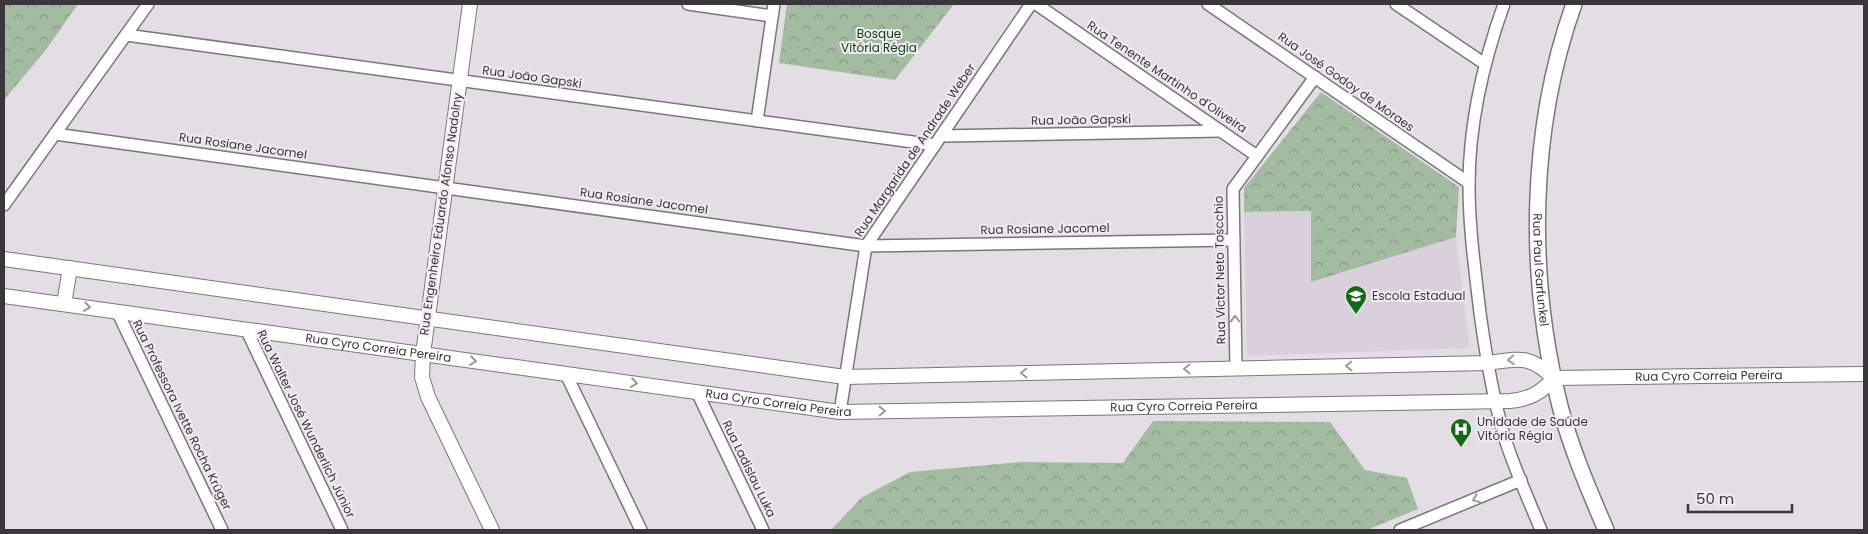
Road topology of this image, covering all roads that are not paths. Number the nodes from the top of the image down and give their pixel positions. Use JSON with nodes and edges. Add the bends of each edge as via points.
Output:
{"nodes":[{"id":1,"x":148,"y":4,"type":"edge"},
{"id":2,"x":470,"y":4,"type":"edge"},
{"id":3,"x":688,"y":4,"type":"edge"},
{"id":4,"x":774,"y":4,"type":"edge"},
{"id":5,"x":1031,"y":4,"type":"edge"},
{"id":6,"x":1036,"y":4,"type":"edge"},
{"id":7,"x":1208,"y":4,"type":"edge"},
{"id":8,"x":1396,"y":4,"type":"edge"},
{"id":9,"x":1504,"y":4,"type":"edge"},
{"id":10,"x":1574,"y":4,"type":"edge"},
{"id":11,"x":772,"y":16,"type":"junction"},
{"id":12,"x":126,"y":35,"type":"junction"},
{"id":13,"x":1485,"y":64,"type":"junction"},
{"id":14,"x":1315,"y":77,"type":"junction"},
{"id":15,"x":459,"y":81,"type":"junction"},
{"id":16,"x":757,"y":121,"type":"junction"},
{"id":17,"x":1222,"y":131,"type":"junction"},
{"id":18,"x":54,"y":134,"type":"junction"},
{"id":19,"x":938,"y":141,"type":"junction"},
{"id":20,"x":1257,"y":156,"type":"junction"},
{"id":21,"x":1469,"y":183,"type":"junction"},
{"id":22,"x":445,"y":188,"type":"junction"},
{"id":23,"x":4,"y":205,"type":"edge"},
{"id":24,"x":1234,"y":240,"type":"junction"},
{"id":25,"x":866,"y":246,"type":"junction"},
{"id":26,"x":4,"y":259,"type":"edge"},
{"id":27,"x":70,"y":268,"type":"junction"},
{"id":28,"x":4,"y":296,"type":"edge"},
{"id":29,"x":64,"y":304,"type":"junction"},
{"id":30,"x":117,"y":311,"type":"junction"},
{"id":31,"x":427,"y":318,"type":"junction"},
{"id":32,"x":246,"y":329,"type":"junction"},
{"id":33,"x":422,"y":354,"type":"junction"},
{"id":34,"x":1487,"y":363,"type":"junction"},
{"id":35,"x":1236,"y":368,"type":"junction"},
{"id":36,"x":566,"y":374,"type":"junction"},
{"id":37,"x":1864,"y":374,"type":"edge"},
{"id":38,"x":846,"y":377,"type":"junction"},
{"id":39,"x":1554,"y":378,"type":"junction"},
{"id":40,"x":697,"y":392,"type":"junction"},
{"id":41,"x":1495,"y":400,"type":"junction"},
{"id":42,"x":840,"y":412,"type":"junction"},
{"id":43,"x":1521,"y":480,"type":"junction"},
{"id":44,"x":222,"y":530,"type":"edge"},
{"id":45,"x":342,"y":530,"type":"edge"},
{"id":46,"x":492,"y":530,"type":"edge"},
{"id":47,"x":641,"y":530,"type":"edge"},
{"id":48,"x":763,"y":530,"type":"edge"},
{"id":49,"x":1400,"y":530,"type":"edge"},
{"id":50,"x":1541,"y":530,"type":"edge"},
{"id":51,"x":1606,"y":530,"type":"edge"}],
"edges":[{"from":1,"to":12,"type":"street"},
{"from":2,"to":15,"type":"street","name":"Rua Engenheiro Eduardo Afonso Nadolny"},
{"from":3,"to":11,"type":"street"},
{"from":4,"to":11,"type":"street"},
{"from":5,"to":19,"type":"street","name":"Rua Margarida de Andrade Weber"},
{"from":6,"to":17,"type":"street","name":"Rua Tenente Martinho d'Oliveira"},
{"from":7,"to":14,"type":"street","name":"Rua José Godoy de Moraes"},
{"from":8,"to":13,"type":"street"},
{"from":9,"to":13,"type":"street"},
{"from":10,"to":39,"type":"main road","name":"Rua Paul Garfunkel","via":[[1551,91],[1538,194],[1540,298]]},
{"from":11,"to":16,"type":"street"},
{"from":12,"to":15,"type":"street","name":"Rua João Gapski"},
{"from":12,"to":18,"type":"street"},
{"from":13,"to":21,"type":"street"},
{"from":14,"to":20,"type":"street","name":"Rua Victor Neto Toscchio"},
{"from":14,"to":21,"type":"street","name":"Rua José Godoy de Moraes"},
{"from":15,"to":16,"type":"street","name":"Rua João Gapski"},
{"from":15,"to":22,"type":"street","name":"Rua Engenheiro Eduardo Afonso Nadolny"},
{"from":16,"to":19,"type":"street","name":"Rua João Gapski"},
{"from":17,"to":19,"type":"street","name":"Rua João Gapski"},
{"from":17,"to":20,"type":"street","name":"Rua Tenente Martinho d'Oliveira"},
{"from":18,"to":22,"type":"street","name":"Rua Rosiane Jacomel"},
{"from":18,"to":23,"type":"street"},
{"from":19,"to":25,"type":"street","name":"Rua Margarida de Andrade Weber"},
{"from":20,"to":24,"type":"street","name":"Rua Victor Neto Toscchio","via":[[1233,189]]},
{"from":21,"to":34,"type":"street","via":[[1472,247]]},
{"from":22,"to":25,"type":"street","name":"Rua Rosiane Jacomel"},
{"from":22,"to":31,"type":"street","name":"Rua Engenheiro Eduardo Afonso Nadolny"},
{"from":24,"to":25,"type":"street","name":"Rua Rosiane Jacomel"},
{"from":35,"to":24,"type":"street","name":"Rua Victor Neto Toscchio","one_way":true},
{"from":25,"to":38,"type":"street","name":"Rua Margarida de Andrade Weber"},
{"from":26,"to":27,"type":"street"},
{"from":27,"to":29,"type":"street"},
{"from":27,"to":31,"type":"street"},
{"from":28,"to":29,"type":"street","name":"Rua Cyro Correia Pereira"},
{"from":29,"to":30,"type":"street","name":"Rua Cyro Correia Pereira","one_way":true},
{"from":30,"to":32,"type":"street","name":"Rua Cyro Correia Pereira"},
{"from":30,"to":44,"type":"street","name":"Rua Professora Ivette Rocha Krüger"},
{"from":31,"to":33,"type":"street","name":"Rua Engenheiro Eduardo Afonso Nadolny"},
{"from":31,"to":38,"type":"street"},
{"from":32,"to":33,"type":"street","name":"Rua Cyro Correia Pereira"},
{"from":32,"to":45,"type":"street","name":"Rua Walter José Wunderlich Júnior"},
{"from":33,"to":36,"type":"street","name":"Rua Cyro Correia Pereira","one_way":true},
{"from":33,"to":46,"type":"street","name":"Rua Engenheiro Eduardo Afonso Nadolny","via":[[422,376],[428,397]]},
{"from":34,"to":35,"type":"street","one_way":true},
{"from":39,"to":34,"type":"street","one_way":true,"via":[[1531,361],[1518,359]]},
{"from":34,"to":41,"type":"street"},
{"from":35,"to":38,"type":"street","one_way":true},
{"from":36,"to":40,"type":"street","name":"Rua Cyro Correia Pereira","one_way":true},
{"from":36,"to":47,"type":"street"},
{"from":37,"to":39,"type":"street","name":"Rua Cyro Correia Pereira"},
{"from":38,"to":42,"type":"street","name":"Rua Margarida de Andrade Weber"},
{"from":39,"to":41,"type":"street","name":"Rua Cyro Correia Pereira","via":[[1535,395]]},
{"from":39,"to":51,"type":"main road","name":"Rua Paul Garfunkel","via":[[1568,434]]},
{"from":40,"to":42,"type":"street","name":"Rua Cyro Correia Pereira"},
{"from":40,"to":48,"type":"street","name":"Rua Ladislau Luka"},
{"from":42,"to":41,"type":"street","name":"Rua Cyro Correia Pereira","one_way":true},
{"from":41,"to":43,"type":"street"},
{"from":43,"to":49,"type":"street","one_way":true},
{"from":43,"to":50,"type":"street"}]}
